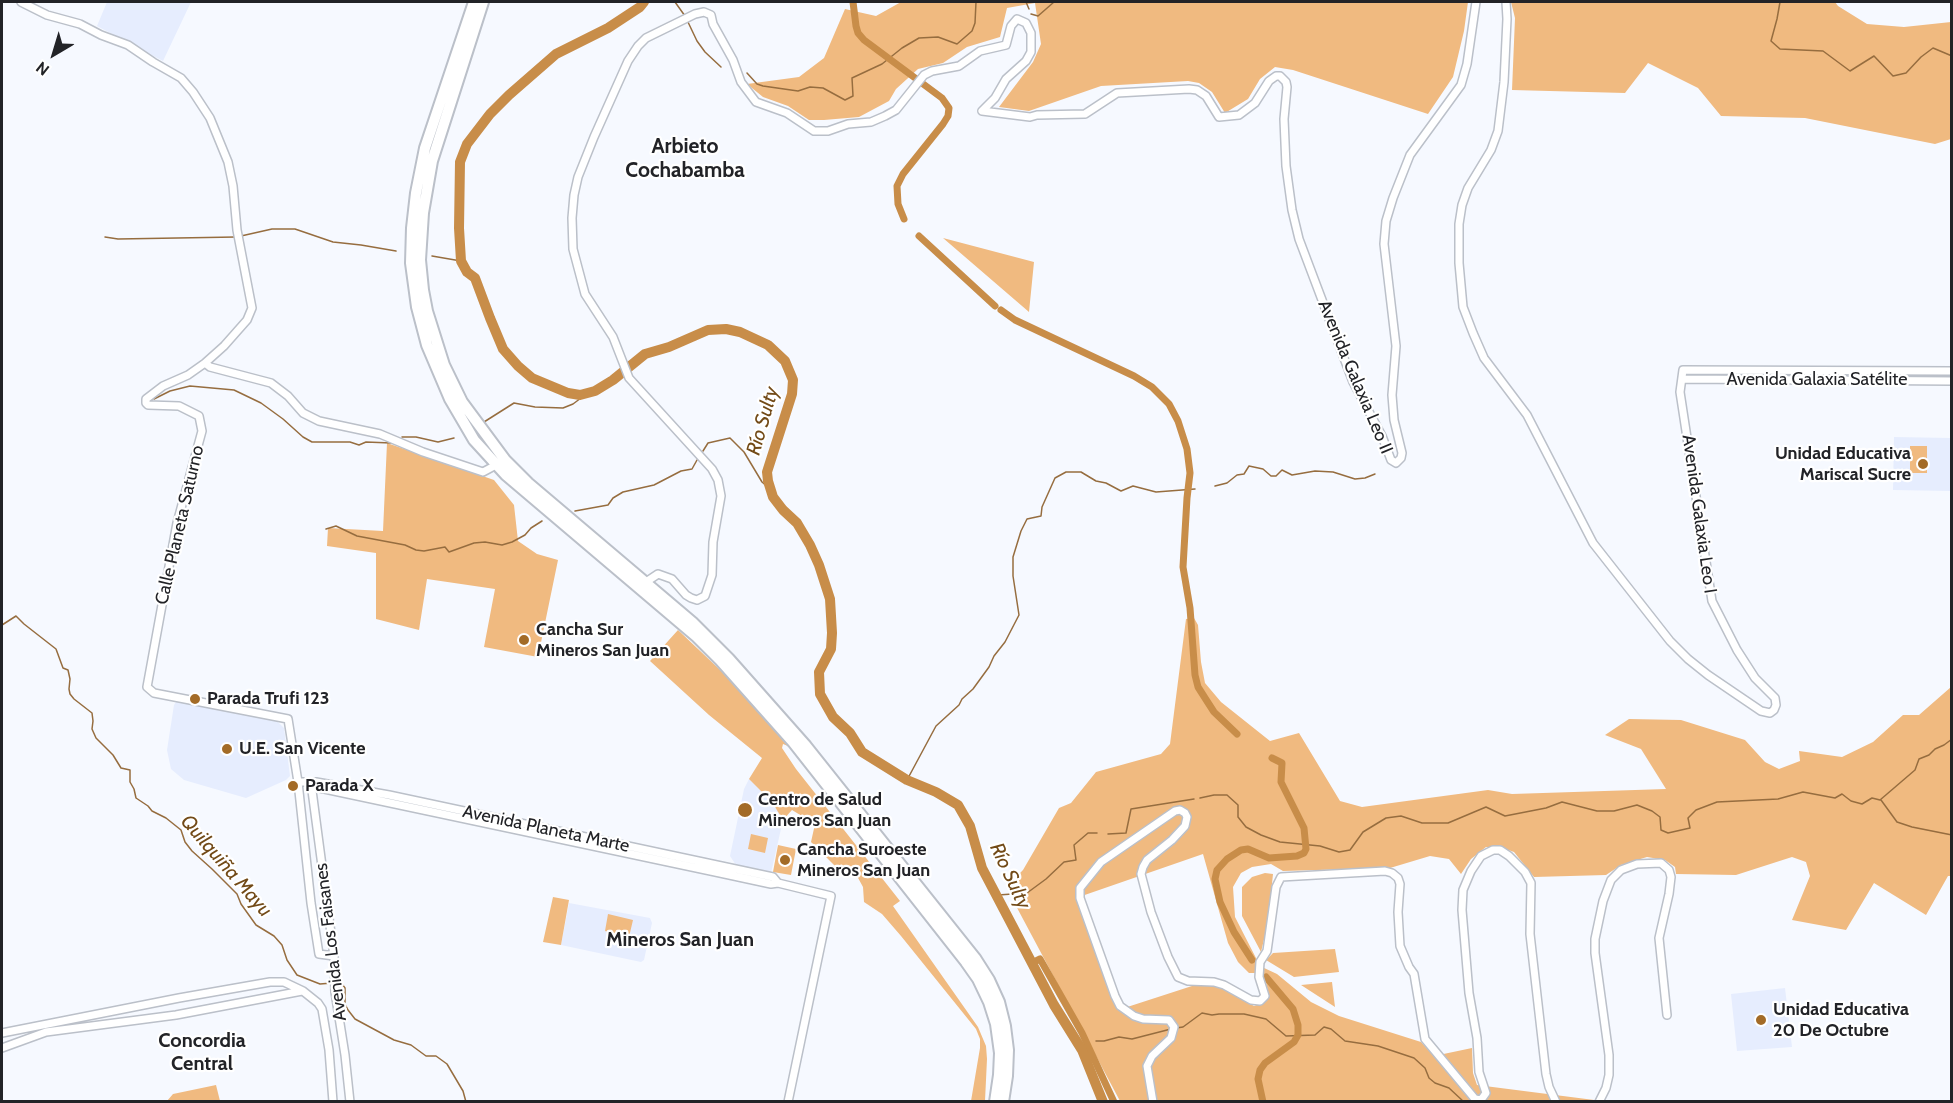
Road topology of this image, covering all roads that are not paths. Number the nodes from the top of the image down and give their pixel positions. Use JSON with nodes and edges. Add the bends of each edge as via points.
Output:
{"nodes":[{"id":1,"x":21,"y":2,"type":"edge"},
{"id":2,"x":474,"y":2,"type":"edge"},
{"id":3,"x":483,"y":2,"type":"edge"},
{"id":4,"x":1476,"y":2,"type":"edge"},
{"id":5,"x":1506,"y":2,"type":"edge"},
{"id":6,"x":205,"y":363,"type":"junction"},
{"id":7,"x":1683,"y":370,"type":"joint"},
{"id":8,"x":1952,"y":371,"type":"edge"},
{"id":9,"x":1683,"y":380,"type":"junction"},
{"id":10,"x":1952,"y":381,"type":"edge"},
{"id":11,"x":496,"y":465,"type":"junction"},
{"id":12,"x":646,"y":582,"type":"junction"},
{"id":13,"x":288,"y":719,"type":"joint"},
{"id":14,"x":298,"y":782,"type":"junction"},
{"id":15,"x":311,"y":783,"type":"junction"},
{"id":16,"x":334,"y":956,"type":"junction"},
{"id":17,"x":303,"y":991,"type":"junction"},
{"id":18,"x":1667,"y":1015,"type":"dead end"},
{"id":19,"x":2,"y":1033,"type":"edge"},
{"id":20,"x":2,"y":1048,"type":"edge"},
{"id":21,"x":333,"y":1101,"type":"edge"},
{"id":22,"x":350,"y":1101,"type":"edge"},
{"id":23,"x":788,"y":1101,"type":"edge"},
{"id":24,"x":995,"y":1101,"type":"edge"},
{"id":25,"x":1003,"y":1101,"type":"edge"},
{"id":26,"x":1153,"y":1101,"type":"edge"},
{"id":27,"x":1556,"y":1101,"type":"edge"},
{"id":28,"x":1599,"y":1101,"type":"edge"}],
"edges":[{"from":1,"to":6,"type":"street","via":[[136,50],[181,78],[210,118],[230,172],[252,308],[247,320]]},
{"from":2,"to":11,"type":"highway","via":[[425,148],[416,193],[411,263],[417,307],[436,369],[463,423]]},
{"from":3,"to":12,"type":"highway","via":[[426,188],[420,260],[429,321],[462,402],[505,460]]},
{"from":4,"to":12,"type":"street","name":"Avenida Galaxia Leo II","via":[[1461,85],[1410,155],[1386,221],[1384,244],[1395,346],[1393,412],[1402,453],[1396,463],[1391,460],[1353,382],[1299,238],[1287,180],[1284,78],[1272,77],[1255,103],[1239,115],[1219,117],[1206,96],[1189,89],[1118,93],[1084,114],[1030,117],[982,111],[1031,52],[1031,33],[1026,23],[1017,19],[1006,45],[980,51],[959,66],[924,75],[896,110],[860,124],[814,131],[788,113],[756,102],[741,82],[711,15],[704,12],[687,17],[646,38],[628,61],[578,177],[573,249],[585,294],[613,337],[629,378],[705,460],[721,489],[712,575],[705,596],[691,598],[672,579],[658,574]]},
{"from":5,"to":9,"type":"street","name":"Avenida Galaxia Leo I","via":[[1498,132],[1468,188],[1459,224],[1463,307],[1484,358],[1527,416],[1593,543],[1688,659],[1761,711],[1770,713],[1776,705],[1775,698],[1755,678],[1712,601],[1680,392]]},
{"from":6,"to":11,"type":"street","via":[[271,383],[303,412],[320,421],[380,434],[483,472]]},
{"from":6,"to":13,"type":"street","name":"Calle Planeta Saturno","via":[[146,399],[148,405],[179,406],[199,416],[202,431],[177,523],[146,682],[150,691]]},
{"from":7,"to":8,"type":"street","name":"Avenida Galaxia Satélite"},
{"from":7,"to":9,"type":"street","name":"Avenida Galaxia Leo I"},
{"from":9,"to":10,"type":"street","name":"Avenida Galaxia Satélite"},
{"from":11,"to":24,"type":"highway","via":[[720,660],[793,742],[966,962],[978,979],[996,1024],[1000,1053]]},
{"from":12,"to":25,"type":"highway","via":[[710,639],[781,716],[975,958],[999,1002],[1005,1026],[1008,1050]]},
{"from":13,"to":14,"type":"street","name":"Avenida Los Faisanes"},
{"from":14,"to":15,"type":"street","name":"Avenida Planeta Marte"},
{"from":14,"to":16,"type":"street","name":"Avenida Los Faisanes","via":[[320,954]]},
{"from":15,"to":16,"type":"street","name":"Avenida Los Faisanes"},
{"from":15,"to":23,"type":"street","name":"Avenida Planeta Marte","via":[[315,787],[831,896]]},
{"from":16,"to":22,"type":"street","name":"Avenida Los Faisanes"},
{"from":17,"to":19,"type":"street","via":[[284,982],[270,981]]},
{"from":17,"to":20,"type":"street","via":[[176,1016],[46,1032]]},
{"from":17,"to":21,"type":"street","name":"Avenida Los Faisanes","via":[[322,1009]]},
{"from":18,"to":28,"type":"street","via":[[1659,938],[1671,877],[1661,863],[1636,864],[1621,870],[1611,880],[1595,939],[1609,1055],[1609,1075]]},
{"from":26,"to":27,"type":"street","via":[[1149,1060],[1171,1038],[1174,1027],[1168,1020],[1143,1019],[1120,1006],[1080,898],[1080,888],[1101,862],[1180,810],[1187,817],[1185,826],[1148,860],[1141,874],[1150,912],[1178,977],[1214,981],[1260,1001],[1265,996],[1259,977],[1260,962],[1267,951],[1276,887],[1281,877],[1392,873],[1400,884],[1400,946],[1414,974],[1425,1039],[1475,1100],[1481,1100],[1486,1093],[1479,1072],[1469,993],[1461,910],[1463,890],[1481,856],[1500,850],[1509,856],[1531,883],[1530,934],[1546,1074]]}]}
